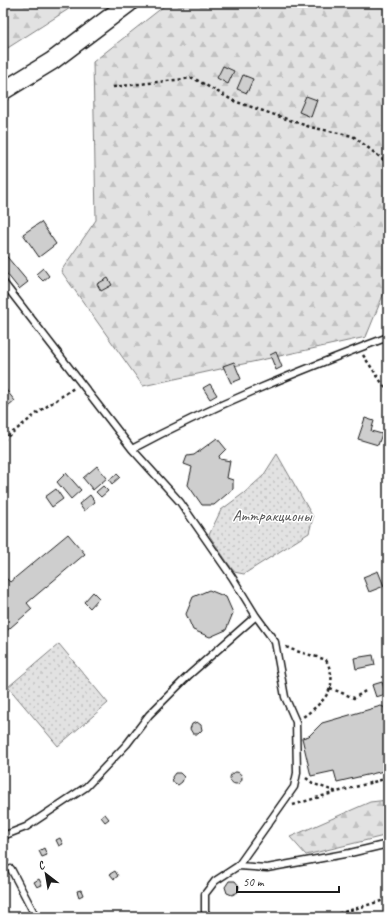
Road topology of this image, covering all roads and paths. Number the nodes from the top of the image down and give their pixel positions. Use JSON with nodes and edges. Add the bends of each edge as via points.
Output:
{"nodes":[{"id":1,"x":129,"y":3,"type":"edge"},
{"id":2,"x":113,"y":87,"type":"dead end"},
{"id":3,"x":3,"y":91,"type":"edge"},
{"id":4,"x":388,"y":162,"type":"edge"},
{"id":5,"x":3,"y":282,"type":"edge"},
{"id":6,"x":388,"y":337,"type":"edge"},
{"id":7,"x":359,"y":348,"type":"junction"},
{"id":8,"x":81,"y":383,"type":"junction"},
{"id":9,"x":388,"y":392,"type":"edge"},
{"id":10,"x":3,"y":440,"type":"edge"},
{"id":11,"x":132,"y":449,"type":"junction"},
{"id":12,"x":256,"y":616,"type":"junction"},
{"id":13,"x":275,"y":642,"type":"junction"},
{"id":14,"x":330,"y":688,"type":"junction"},
{"id":15,"x":367,"y":690,"type":"dead end"},
{"id":16,"x":296,"y":722,"type":"junction"},
{"id":17,"x":297,"y":773,"type":"junction"},
{"id":18,"x":388,"y":778,"type":"edge"},
{"id":19,"x":337,"y":792,"type":"junction"},
{"id":20,"x":278,"y":809,"type":"junction"},
{"id":21,"x":3,"y":836,"type":"edge"},
{"id":22,"x":388,"y":844,"type":"edge"},
{"id":23,"x":238,"y":866,"type":"junction"},
{"id":24,"x":11,"y":868,"type":"dead end"},
{"id":25,"x":388,"y":899,"type":"edge"},
{"id":26,"x":36,"y":917,"type":"edge"},
{"id":27,"x":208,"y":917,"type":"edge"},
{"id":28,"x":327,"y":917,"type":"edge"}],
"edges":[{"from":1,"to":3,"type":"street","via":[[52,61]]},
{"from":2,"to":4,"type":"path","via":[[193,78],[241,103],[310,127],[352,136]]},
{"from":5,"to":8,"type":"lane"},
{"from":6,"to":7,"type":"lane"},
{"from":7,"to":9,"type":"path"},
{"from":7,"to":11,"type":"lane","via":[[215,407]]},
{"from":8,"to":10,"type":"path"},
{"from":8,"to":11,"type":"lane"},
{"from":11,"to":12,"type":"lane","via":[[180,502]]},
{"from":12,"to":13,"type":"lane"},
{"from":12,"to":21,"type":"lane","via":[[189,675],[149,715],[127,744],[86,787],[26,827]]},
{"from":13,"to":14,"type":"path","via":[[296,652],[312,654],[326,660],[332,670],[333,682]]},
{"from":13,"to":16,"type":"lane","via":[[285,697]]},
{"from":14,"to":15,"type":"path","via":[[354,698]]},
{"from":14,"to":16,"type":"path","via":[[325,698]]},
{"from":16,"to":17,"type":"lane"},
{"from":17,"to":19,"type":"path","via":[[314,784]]},
{"from":17,"to":20,"type":"lane","via":[[294,787]]},
{"from":18,"to":19,"type":"path"},
{"from":19,"to":20,"type":"path"},
{"from":20,"to":23,"type":"lane"},
{"from":22,"to":23,"type":"lane","via":[[266,868]]},
{"from":23,"to":27,"type":"lane","via":[[215,882],[205,894],[205,911]]},
{"from":24,"to":26,"type":"lane"},
{"from":25,"to":28,"type":"path"}]}
